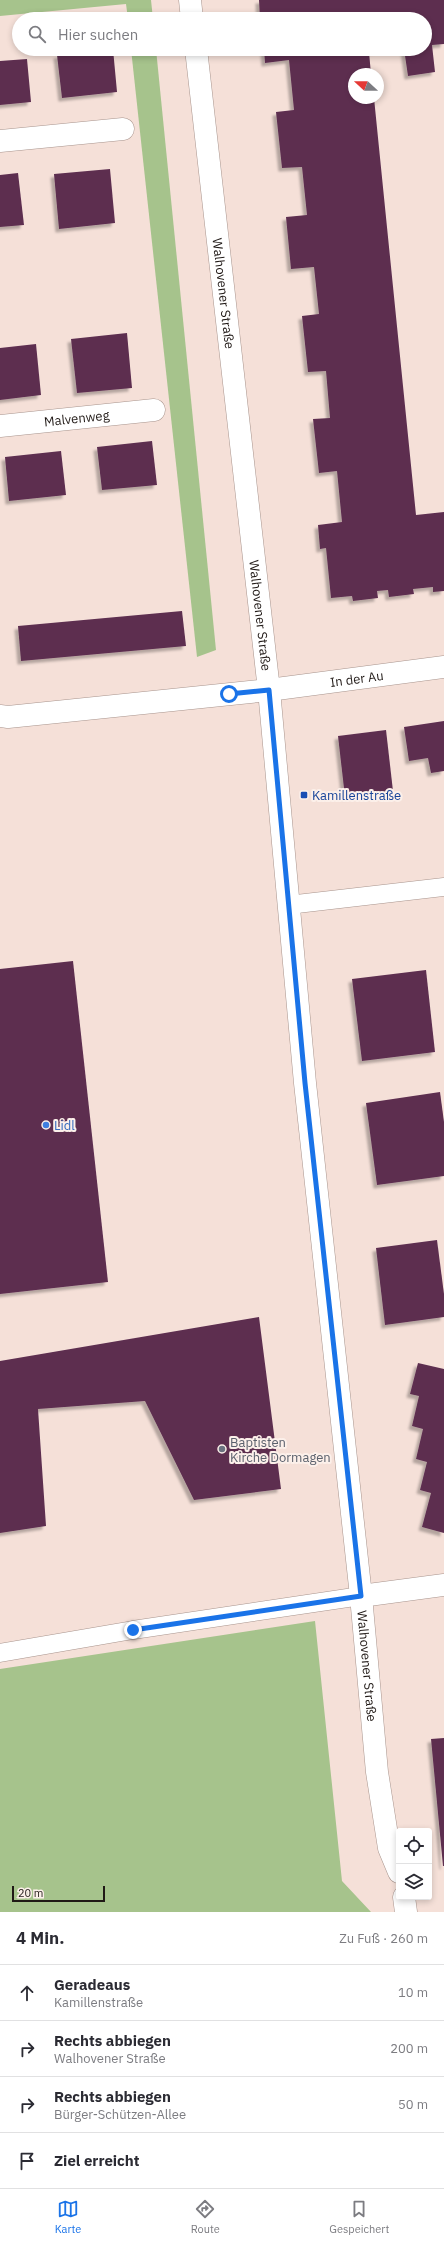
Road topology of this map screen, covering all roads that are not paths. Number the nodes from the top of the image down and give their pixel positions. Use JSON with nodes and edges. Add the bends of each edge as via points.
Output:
{"nodes":[{"id":1,"x":190,"y":0,"type":"edge"},
{"id":2,"x":191,"y":12,"type":"edge"},
{"id":3,"x":197,"y":56,"type":"edge"},
{"id":4,"x":122,"y":129,"type":"dead end"},
{"id":5,"x":0,"y":141,"type":"edge"},
{"id":6,"x":154,"y":410,"type":"dead end"},
{"id":7,"x":0,"y":426,"type":"edge"},
{"id":8,"x":444,"y":667,"type":"edge"},
{"id":9,"x":269,"y":690,"type":"junction"},
{"id":10,"x":0,"y":716,"type":"edge"},
{"id":11,"x":444,"y":887,"type":"edge"},
{"id":12,"x":288,"y":905,"type":"junction"},
{"id":13,"x":444,"y":1585,"type":"edge"},
{"id":14,"x":361,"y":1596,"type":"junction"},
{"id":15,"x":0,"y":1653,"type":"edge"},
{"id":16,"x":396,"y":1865,"type":"edge"},
{"id":17,"x":404,"y":1900,"type":"edge"},
{"id":18,"x":406,"y":1912,"type":"edge"}],
"edges":[{"from":1,"to":2,"type":"street"},
{"from":3,"to":9,"type":"street","name":"Walhovener Straße"},
{"from":4,"to":5,"type":"street"},
{"from":6,"to":7,"type":"street","name":"Malvenweg"},
{"from":8,"to":9,"type":"street","name":"In der Au"},
{"from":9,"to":10,"type":"street"},
{"from":9,"to":12,"type":"street","name":"Walhovener Straße"},
{"from":11,"to":12,"type":"lane"},
{"from":12,"to":14,"type":"street","name":"Walhovener Straße"},
{"from":13,"to":14,"type":"street"},
{"from":14,"to":15,"type":"lane"},
{"from":14,"to":16,"type":"street","name":"Walhovener Straße","via":[[377,1772],[389,1848]]},
{"from":17,"to":18,"type":"street"}]}
